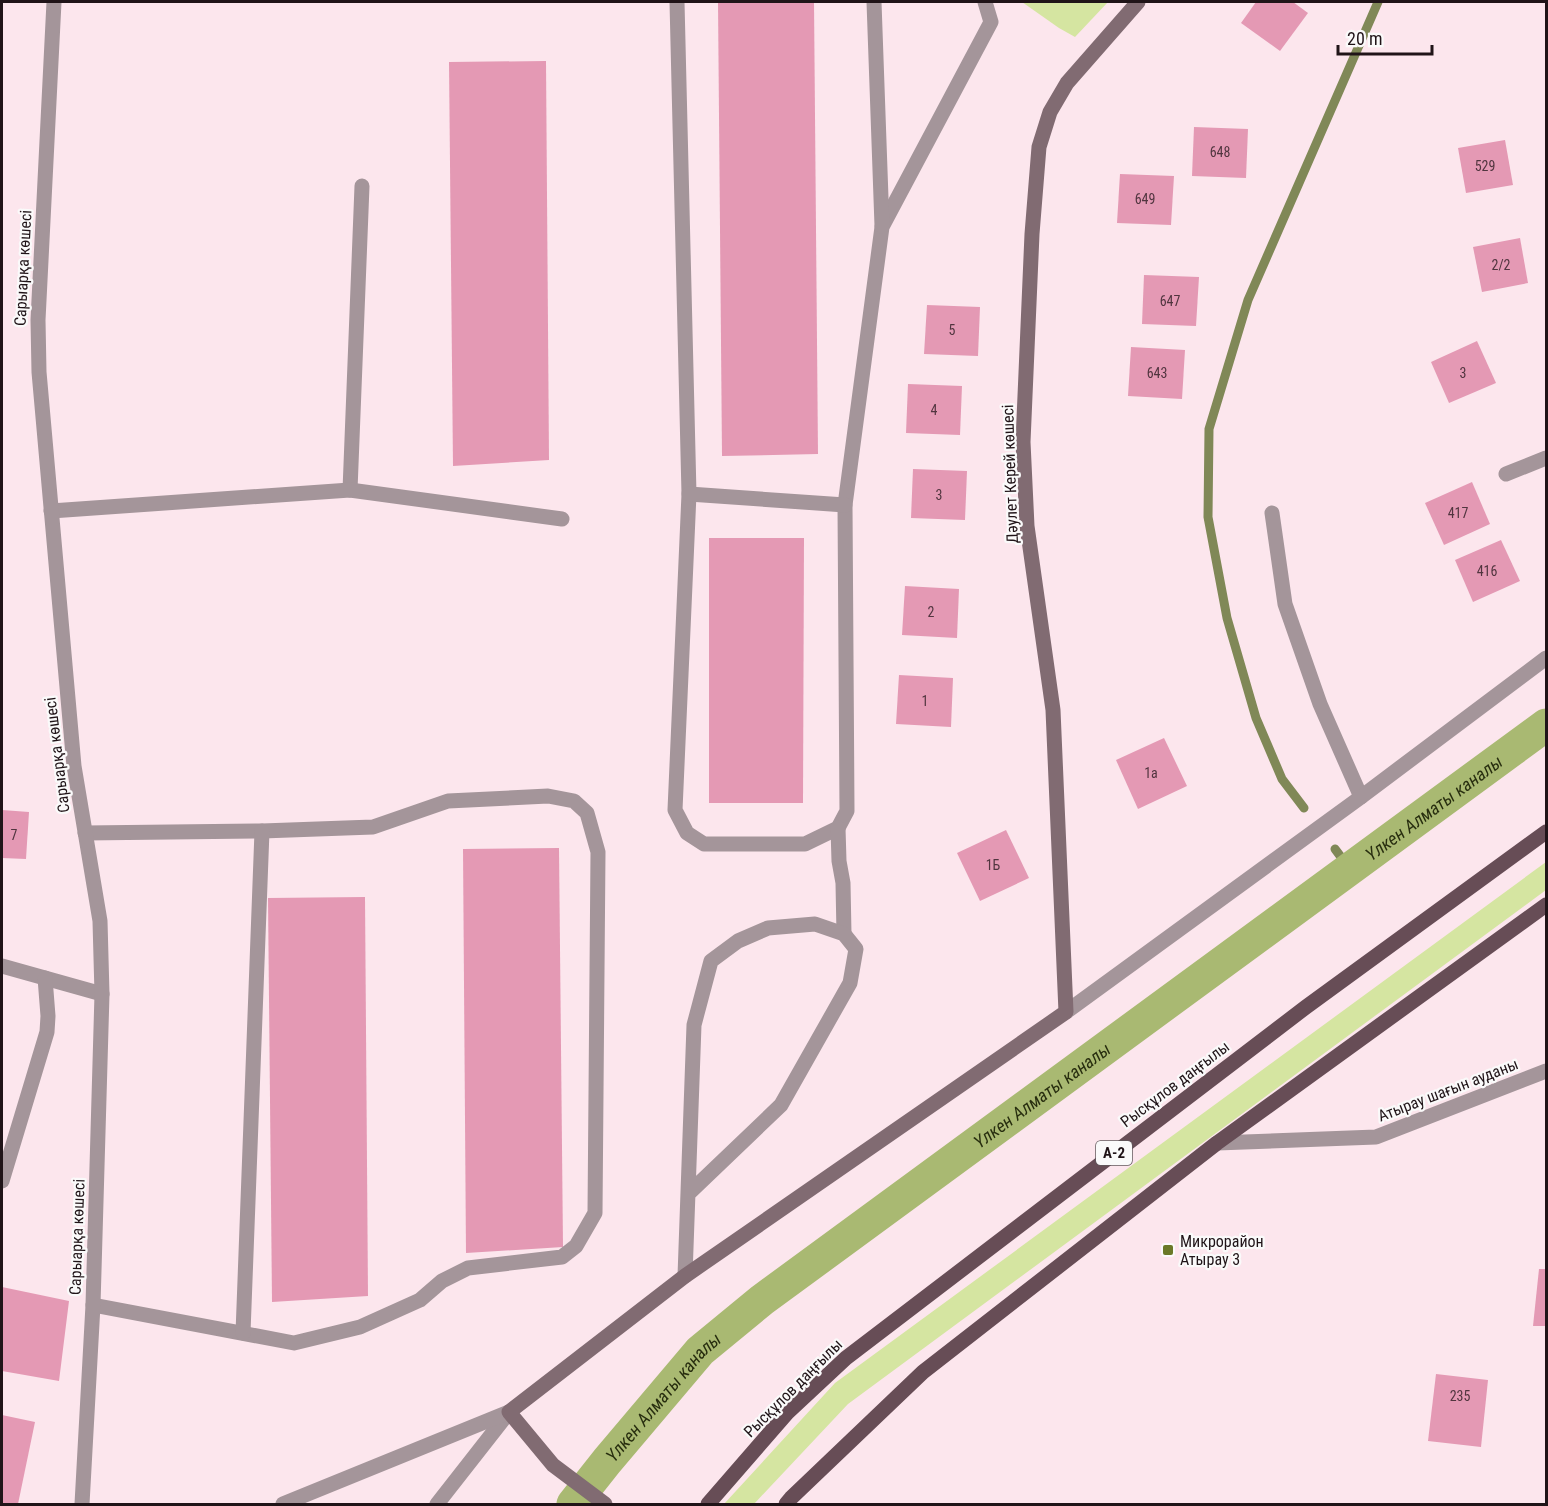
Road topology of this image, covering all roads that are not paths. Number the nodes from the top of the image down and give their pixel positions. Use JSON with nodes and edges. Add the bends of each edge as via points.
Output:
{"nodes":[{"id":1,"x":54,"y":2,"type":"edge"},
{"id":2,"x":677,"y":2,"type":"edge"},
{"id":3,"x":874,"y":2,"type":"edge"},
{"id":4,"x":985,"y":2,"type":"edge"},
{"id":5,"x":1138,"y":2,"type":"edge"},
{"id":6,"x":362,"y":186,"type":"dead end"},
{"id":7,"x":882,"y":226,"type":"junction"},
{"id":8,"x":1546,"y":458,"type":"edge"},
{"id":9,"x":1506,"y":474,"type":"dead end"},
{"id":10,"x":350,"y":490,"type":"junction"},
{"id":11,"x":689,"y":494,"type":"junction"},
{"id":12,"x":844,"y":505,"type":"junction"},
{"id":13,"x":51,"y":511,"type":"junction"},
{"id":14,"x":1272,"y":513,"type":"dead end"},
{"id":15,"x":562,"y":519,"type":"dead end"},
{"id":16,"x":1546,"y":658,"type":"edge"},
{"id":17,"x":1361,"y":797,"type":"junction"},
{"id":18,"x":838,"y":828,"type":"junction"},
{"id":19,"x":262,"y":831,"type":"junction"},
{"id":20,"x":1546,"y":832,"type":"edge"},
{"id":21,"x":85,"y":833,"type":"junction"},
{"id":22,"x":1546,"y":905,"type":"edge"},
{"id":23,"x":844,"y":934,"type":"junction"},
{"id":24,"x":2,"y":966,"type":"edge"},
{"id":25,"x":45,"y":978,"type":"junction"},
{"id":26,"x":102,"y":994,"type":"junction"},
{"id":27,"x":1066,"y":1012,"type":"junction"},
{"id":28,"x":1546,"y":1071,"type":"edge"},
{"id":29,"x":1217,"y":1143,"type":"junction"},
{"id":30,"x":2,"y":1181,"type":"edge"},
{"id":31,"x":688,"y":1194,"type":"junction"},
{"id":32,"x":685,"y":1276,"type":"junction"},
{"id":33,"x":93,"y":1305,"type":"junction"},
{"id":34,"x":243,"y":1333,"type":"junction"},
{"id":35,"x":509,"y":1412,"type":"junction"},
{"id":36,"x":82,"y":1504,"type":"edge"},
{"id":37,"x":283,"y":1504,"type":"edge"},
{"id":38,"x":437,"y":1504,"type":"edge"},
{"id":39,"x":606,"y":1504,"type":"edge"},
{"id":40,"x":708,"y":1504,"type":"edge"},
{"id":41,"x":786,"y":1504,"type":"edge"}],
"edges":[{"from":1,"to":13,"type":"street","name":"Сарыарқа көшесі","via":[[38,320]]},
{"from":2,"to":11,"type":"street"},
{"from":3,"to":7,"type":"street"},
{"from":4,"to":7,"type":"street","via":[[991,22]]},
{"from":5,"to":27,"type":"street","name":"Дәулет Керей көшесі","via":[[1067,83],[1050,112],[1039,147],[1032,234],[1023,442],[1027,526],[1053,710]]},
{"from":6,"to":10,"type":"street"},
{"from":7,"to":12,"type":"street"},
{"from":8,"to":9,"type":"street"},
{"from":10,"to":13,"type":"street"},
{"from":10,"to":15,"type":"street"},
{"from":11,"to":12,"type":"street"},
{"from":11,"to":18,"type":"street","via":[[675,810],[687,832],[704,844],[805,844]]},
{"from":12,"to":18,"type":"street","via":[[847,811]]},
{"from":13,"to":21,"type":"street","name":"Сарыарқа көшесі","via":[[74,766]]},
{"from":14,"to":17,"type":"street","via":[[1285,604],[1320,704]]},
{"from":16,"to":17,"type":"street"},
{"from":17,"to":27,"type":"street"},
{"from":18,"to":23,"type":"street"},
{"from":19,"to":21,"type":"street"},
{"from":19,"to":34,"type":"street"},
{"from":19,"to":34,"type":"street","via":[[373,827],[448,801],[537,796],[574,801],[587,813],[598,852],[595,1213],[576,1246],[562,1257],[468,1268],[442,1281],[420,1300],[360,1327],[294,1343]]},
{"from":20,"to":40,"type":"main road","name":"Рысқұлов даңғылы","number":"A-2","via":[[1306,1007],[846,1358],[787,1413]]},
{"from":21,"to":26,"type":"street","name":"Сарыарқа көшесі","via":[[100,921]]},
{"from":22,"to":29,"type":"main road"},
{"from":23,"to":31,"type":"street","via":[[856,949],[850,983],[781,1105]]},
{"from":23,"to":31,"type":"street","via":[[815,924],[768,928],[738,941],[711,962],[694,1025]]},
{"from":24,"to":25,"type":"street"},
{"from":25,"to":26,"type":"street"},
{"from":25,"to":30,"type":"street","via":[[46,1032]]},
{"from":26,"to":33,"type":"street","name":"Сарыарқа көшесі"},
{"from":27,"to":32,"type":"street"},
{"from":28,"to":29,"type":"street","name":"Атырау шағын ауданы","via":[[1376,1137]]},
{"from":29,"to":41,"type":"main road","via":[[923,1372]]},
{"from":31,"to":32,"type":"street"},
{"from":32,"to":35,"type":"street"},
{"from":33,"to":34,"type":"street"},
{"from":33,"to":36,"type":"street","name":"Сарыарқа көшесі"},
{"from":35,"to":37,"type":"street"},
{"from":35,"to":38,"type":"street"},
{"from":35,"to":39,"type":"street","via":[[553,1465]]}]}
